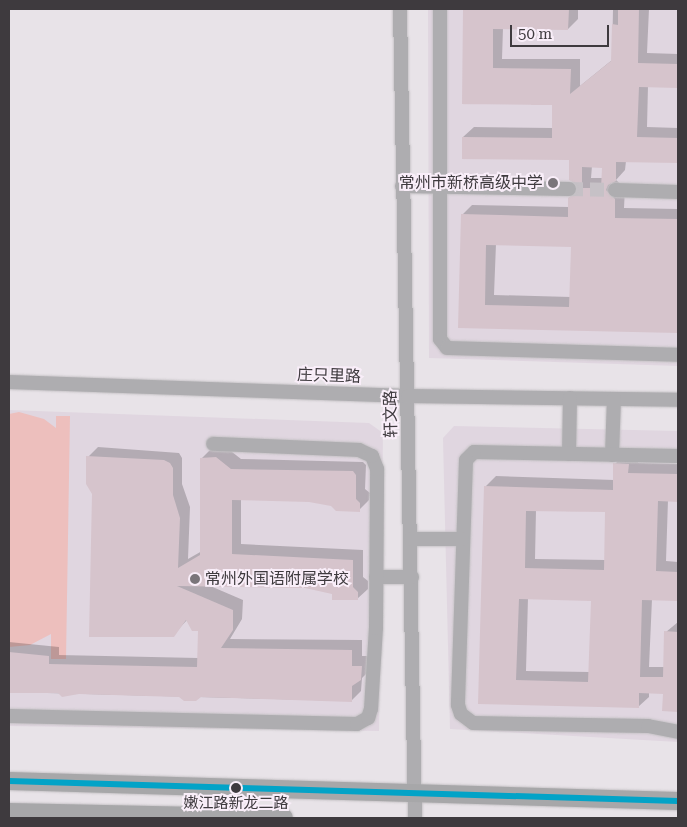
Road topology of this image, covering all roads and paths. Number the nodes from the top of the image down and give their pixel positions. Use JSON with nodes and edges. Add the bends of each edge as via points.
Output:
{"nodes":[{"id":1,"x":400,"y":9,"type":"edge"},
{"id":2,"x":440,"y":9,"type":"edge"},
{"id":3,"x":402,"y":186,"type":"junction"},
{"id":4,"x":440,"y":186,"type":"junction"},
{"id":5,"x":569,"y":189,"type":"tunnel mouth"},
{"id":6,"x":616,"y":190,"type":"tunnel mouth"},
{"id":7,"x":678,"y":192,"type":"edge"},
{"id":8,"x":678,"y":356,"type":"edge"},
{"id":9,"x":9,"y":382,"type":"edge"},
{"id":10,"x":408,"y":396,"type":"junction"},
{"id":11,"x":570,"y":398,"type":"junction"},
{"id":12,"x":614,"y":399,"type":"junction"},
{"id":13,"x":678,"y":400,"type":"edge"},
{"id":14,"x":213,"y":444,"type":"dead end"},
{"id":15,"x":569,"y":454,"type":"junction"},
{"id":16,"x":612,"y":455,"type":"junction"},
{"id":17,"x":678,"y":456,"type":"edge"},
{"id":18,"x":411,"y":539,"type":"junction"},
{"id":19,"x":462,"y":539,"type":"junction"},
{"id":20,"x":376,"y":577,"type":"junction"},
{"id":21,"x":412,"y":577,"type":"junction"},
{"id":22,"x":9,"y":716,"type":"edge"},
{"id":23,"x":678,"y":732,"type":"edge"},
{"id":24,"x":9,"y":781,"type":"edge"},
{"id":25,"x":416,"y":794,"type":"junction"},
{"id":26,"x":678,"y":801,"type":"edge"},
{"id":27,"x":9,"y":812,"type":"edge"},
{"id":28,"x":284,"y":818,"type":"edge"},
{"id":29,"x":415,"y":818,"type":"edge"}],
"edges":[{"from":1,"to":3,"type":"street","name":"轩文路"},
{"from":2,"to":4,"type":"street"},
{"from":3,"to":4,"type":"street"},
{"from":3,"to":10,"type":"street","name":"轩文路"},
{"from":4,"to":5,"type":"street"},
{"from":4,"to":8,"type":"street","via":[[440,339],[447,348]]},
{"from":6,"to":7,"type":"street"},
{"from":9,"to":10,"type":"street","name":"庄只里路"},
{"from":10,"to":11,"type":"street","name":"庄只里路"},
{"from":10,"to":18,"type":"street","name":"轩文路"},
{"from":11,"to":12,"type":"street","name":"庄只里路"},
{"from":11,"to":15,"type":"street"},
{"from":12,"to":13,"type":"street","name":"庄只里路"},
{"from":12,"to":16,"type":"street"},
{"from":14,"to":20,"type":"street","via":[[359,450],[372,456],[377,469]]},
{"from":15,"to":16,"type":"street"},
{"from":15,"to":19,"type":"street","via":[[474,452],[466,460],[463,470]]},
{"from":16,"to":17,"type":"street"},
{"from":18,"to":19,"type":"street"},
{"from":18,"to":21,"type":"street","name":"轩文路"},
{"from":19,"to":23,"type":"street","via":[[458,705],[461,714],[473,723],[648,726]]},
{"from":20,"to":21,"type":"street"},
{"from":20,"to":22,"type":"street","via":[[372,709],[368,718],[357,724]]},
{"from":21,"to":25,"type":"street","name":"轩文路"},
{"from":24,"to":25,"type":"main road"},
{"from":25,"to":26,"type":"main road"},
{"from":25,"to":29,"type":"street","name":"轩文路"},
{"from":27,"to":28,"type":"main road"}]}
